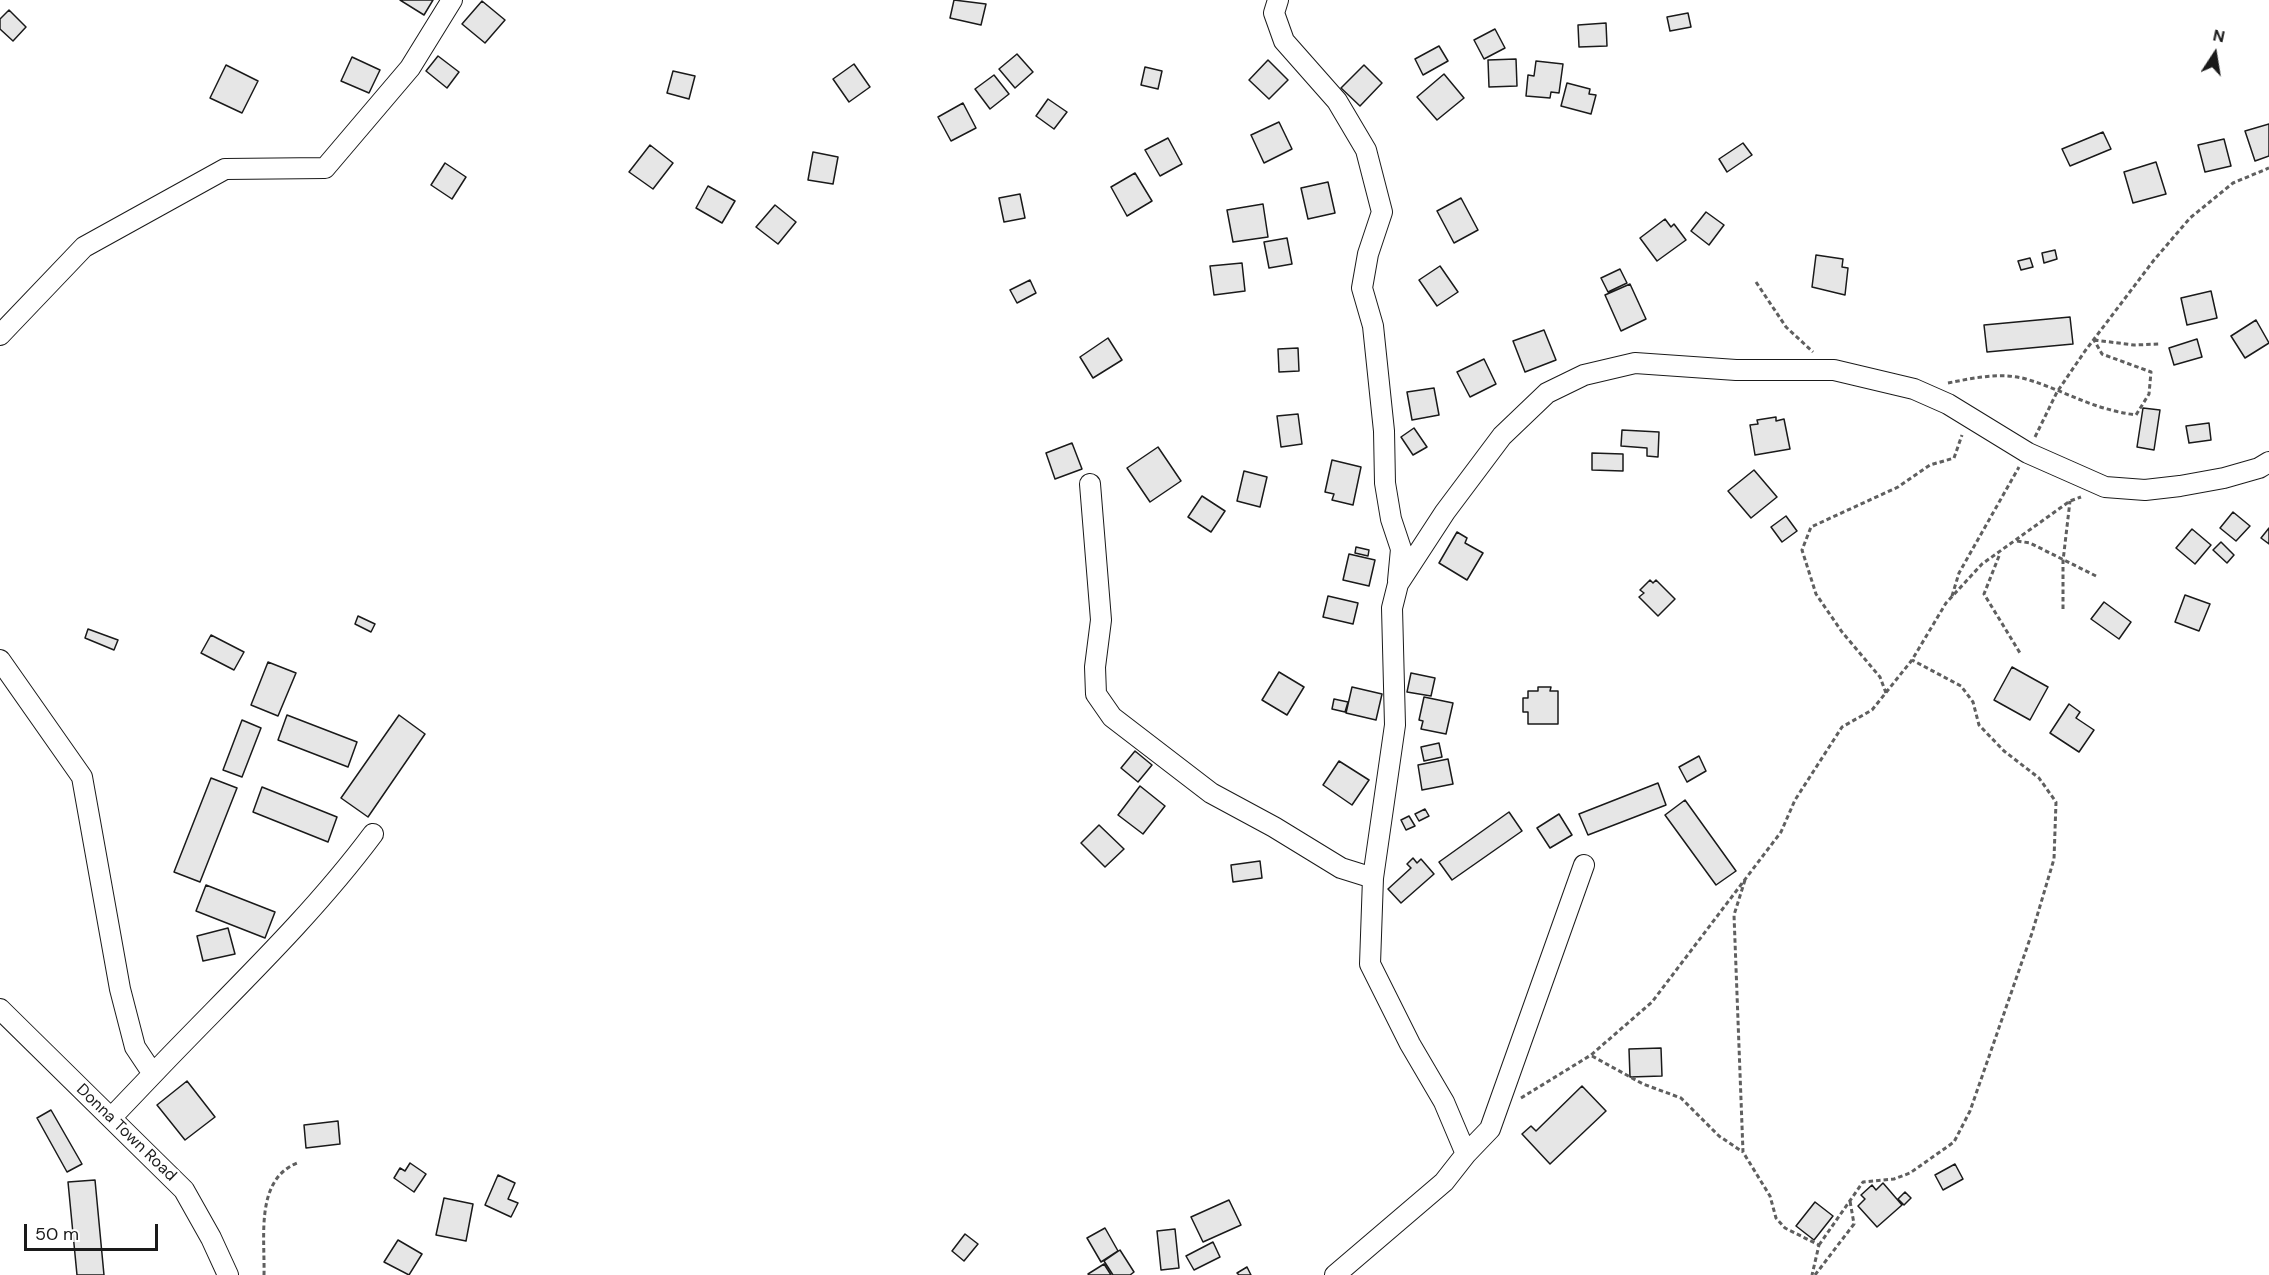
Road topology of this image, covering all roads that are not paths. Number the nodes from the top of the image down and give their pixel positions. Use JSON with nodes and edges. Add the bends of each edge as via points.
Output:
{"nodes":[{"id":1,"x":452,"y":0,"type":"edge"},
{"id":2,"x":1278,"y":0,"type":"edge"},
{"id":3,"x":0,"y":335,"type":"edge"},
{"id":4,"x":2269,"y":462,"type":"edge"},
{"id":5,"x":1090,"y":484,"type":"dead end"},
{"id":6,"x":1398,"y":584,"type":"junction"},
{"id":7,"x":0,"y":660,"type":"edge"},
{"id":8,"x":373,"y":834,"type":"dead end"},
{"id":9,"x":1584,"y":865,"type":"dead end"},
{"id":10,"x":1373,"y":878,"type":"junction"},
{"id":11,"x":0,"y":1009,"type":"edge"},
{"id":12,"x":153,"y":1074,"type":"junction"},
{"id":13,"x":111,"y":1118,"type":"junction"},
{"id":14,"x":1466,"y":1154,"type":"junction"},
{"id":15,"x":228,"y":1275,"type":"edge"},
{"id":16,"x":1335,"y":1275,"type":"edge"}],
"edges":[{"from":1,"to":3,"type":"street","via":[[410,68],[325,168],[225,169],[84,247]]},
{"from":2,"to":6,"type":"street","via":[[1274,13],[1284,40],[1337,101],[1366,150],[1382,212],[1362,288],[1374,326],[1385,483],[1401,549]]},
{"from":4,"to":6,"type":"street","via":[[2233,476],[2180,486],[2145,490],[2105,487],[2028,453],[1948,404],[1914,389],[1834,370],[1736,370],[1635,363],[1584,375],[1547,393],[1502,436]]},
{"from":5,"to":10,"type":"street","via":[[1101,620],[1096,694],[1112,717],[1211,793],[1341,868]]},
{"from":6,"to":10,"type":"street","via":[[1392,608],[1395,725]]},
{"from":7,"to":12,"type":"street","via":[[82,777],[120,989],[135,1047]]},
{"from":8,"to":12,"type":"street","via":[[325,895]]},
{"from":9,"to":14,"type":"street","via":[[1490,1129]]},
{"from":10,"to":14,"type":"street","via":[[1370,964],[1444,1102]]},
{"from":11,"to":13,"type":"street","name":"Donna Town Road"},
{"from":12,"to":13,"type":"street"},
{"from":13,"to":15,"type":"street","name":"Donna Town Road","via":[[184,1190]]},
{"from":14,"to":16,"type":"street","via":[[1444,1182]]}]}
